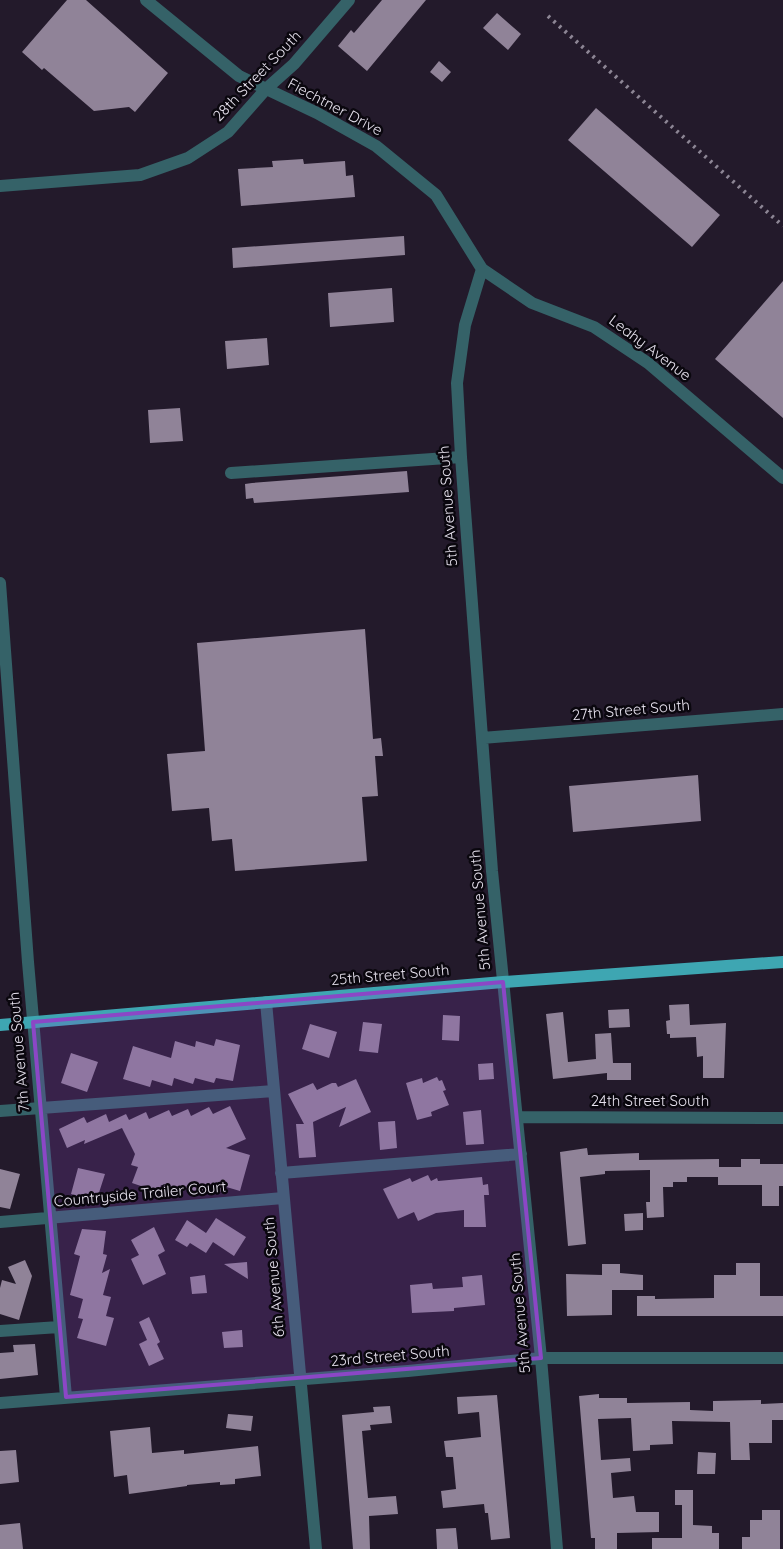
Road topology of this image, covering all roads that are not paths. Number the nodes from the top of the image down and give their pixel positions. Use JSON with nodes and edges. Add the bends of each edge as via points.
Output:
{"nodes":[{"id":1,"x":146,"y":0,"type":"edge"},
{"id":2,"x":349,"y":0,"type":"edge"},
{"id":3,"x":266,"y":89,"type":"junction"},
{"id":4,"x":0,"y":186,"type":"edge"},
{"id":5,"x":482,"y":269,"type":"junction"},
{"id":6,"x":461,"y":457,"type":"junction"},
{"id":7,"x":231,"y":473,"type":"dead end"},
{"id":8,"x":783,"y":478,"type":"edge"},
{"id":9,"x":0,"y":583,"type":"edge"},
{"id":10,"x":783,"y":714,"type":"edge"},
{"id":11,"x":482,"y":738,"type":"junction"},
{"id":12,"x":783,"y":962,"type":"edge"},
{"id":13,"x":503,"y":982,"type":"junction"},
{"id":14,"x":266,"y":1002,"type":"junction"},
{"id":15,"x":33,"y":1022,"type":"junction"},
{"id":16,"x":0,"y":1025,"type":"edge"},
{"id":17,"x":273,"y":1091,"type":"junction"},
{"id":18,"x":40,"y":1108,"type":"junction"},
{"id":19,"x":0,"y":1111,"type":"edge"},
{"id":20,"x":517,"y":1117,"type":"junction"},
{"id":21,"x":783,"y":1118,"type":"edge"},
{"id":22,"x":521,"y":1154,"type":"junction"},
{"id":23,"x":282,"y":1173,"type":"junction"},
{"id":24,"x":283,"y":1198,"type":"junction"},
{"id":25,"x":49,"y":1218,"type":"junction"},
{"id":26,"x":0,"y":1222,"type":"edge"},
{"id":27,"x":59,"y":1327,"type":"junction"},
{"id":28,"x":0,"y":1332,"type":"edge"},
{"id":29,"x":540,"y":1358,"type":"junction"},
{"id":30,"x":783,"y":1358,"type":"edge"},
{"id":31,"x":300,"y":1379,"type":"junction"},
{"id":32,"x":66,"y":1397,"type":"junction"},
{"id":33,"x":0,"y":1403,"type":"edge"},
{"id":34,"x":316,"y":1549,"type":"edge"},
{"id":35,"x":556,"y":1549,"type":"edge"}],
"edges":[{"from":1,"to":3,"type":"street","name":"Fiechtner Drive","via":[[239,76]]},
{"from":2,"to":3,"type":"street","name":"28th Street South","via":[[294,64]]},
{"from":3,"to":4,"type":"street","name":"28th Street South","via":[[228,132],[188,158],[140,175]]},
{"from":3,"to":5,"type":"street","name":"Fiechtner Drive","via":[[376,146],[436,195]]},
{"from":5,"to":6,"type":"street","name":"5th Avenue South","via":[[465,325],[457,383]]},
{"from":5,"to":8,"type":"street","name":"Leahy Avenue","via":[[532,303],[594,327],[648,363]]},
{"from":6,"to":7,"type":"street"},
{"from":6,"to":11,"type":"street","name":"5th Avenue South"},
{"from":9,"to":15,"type":"street","name":"7th Avenue South"},
{"from":10,"to":11,"type":"street","name":"27th Street South"},
{"from":11,"to":13,"type":"street","name":"5th Avenue South"},
{"from":12,"to":13,"type":"main road","name":"25th Street South"},
{"from":13,"to":14,"type":"main road","name":"25th Street South"},
{"from":13,"to":20,"type":"street","name":"5th Avenue South"},
{"from":14,"to":15,"type":"main road","name":"25th Street South"},
{"from":14,"to":17,"type":"street","name":"6th Avenue South"},
{"from":15,"to":16,"type":"main road","name":"25th Street South"},
{"from":15,"to":18,"type":"street","name":"7th Avenue South"},
{"from":17,"to":18,"type":"street"},
{"from":17,"to":23,"type":"street","name":"6th Avenue South"},
{"from":18,"to":19,"type":"street"},
{"from":18,"to":25,"type":"street","name":"7th Avenue South"},
{"from":20,"to":21,"type":"street","name":"24th Street South"},
{"from":20,"to":22,"type":"street","name":"5th Avenue South"},
{"from":22,"to":23,"type":"street"},
{"from":22,"to":29,"type":"street","name":"5th Avenue South"},
{"from":23,"to":24,"type":"street","name":"6th Avenue South"},
{"from":24,"to":25,"type":"street","name":"Countryside Trailer Court"},
{"from":24,"to":31,"type":"street","name":"6th Avenue South"},
{"from":25,"to":26,"type":"street","name":"Countryside Trailer Court"},
{"from":25,"to":27,"type":"street","name":"7th Avenue South"},
{"from":27,"to":28,"type":"street"},
{"from":27,"to":32,"type":"street","name":"7th Avenue South"},
{"from":29,"to":30,"type":"street","name":"23rd Street South"},
{"from":29,"to":31,"type":"street","name":"23rd Street South"},
{"from":29,"to":35,"type":"street","name":"5th Avenue South"},
{"from":31,"to":32,"type":"street","name":"23rd Street South"},
{"from":31,"to":34,"type":"street","name":"6th Avenue South"},
{"from":32,"to":33,"type":"street","name":"23rd Street South"}]}
